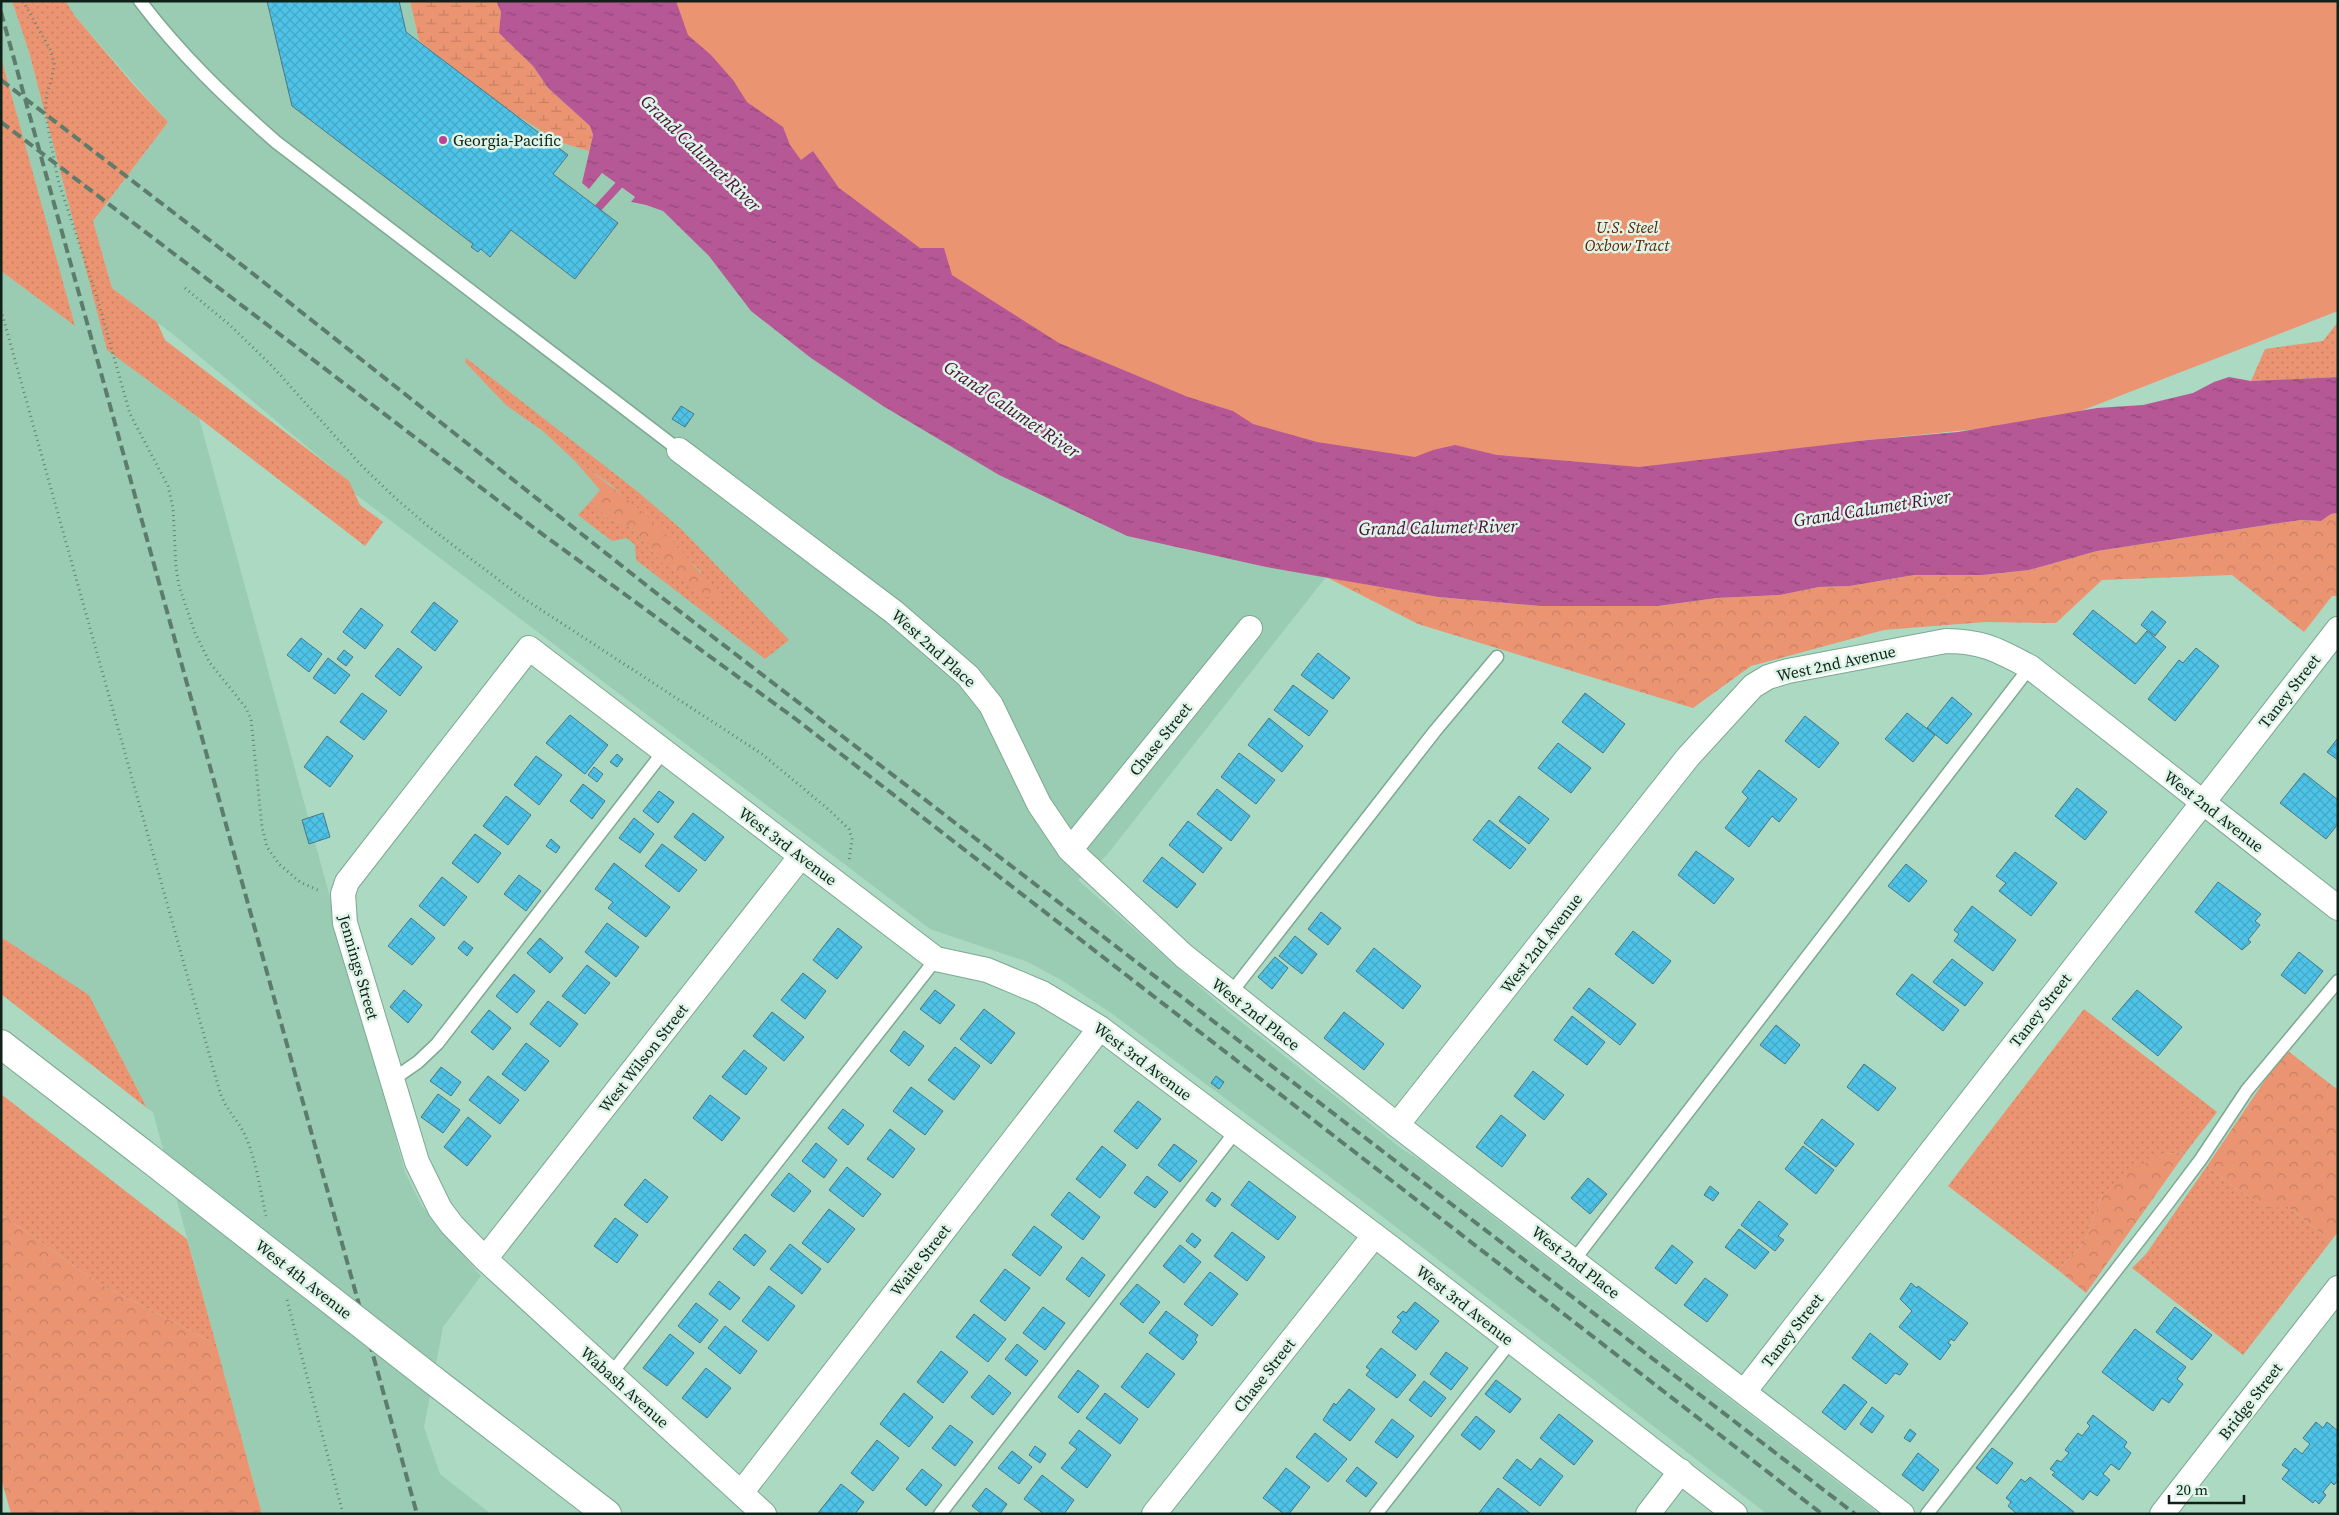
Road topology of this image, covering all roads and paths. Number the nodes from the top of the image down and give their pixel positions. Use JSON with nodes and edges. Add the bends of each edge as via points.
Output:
{"nodes":[{"id":1,"x":23,"y":1,"type":"edge"},
{"id":2,"x":140,"y":1,"type":"edge"},
{"id":3,"x":185,"y":288,"type":"dead end"},
{"id":4,"x":1,"y":310,"type":"edge"},
{"id":5,"x":679,"y":450,"type":"joint"},
{"id":6,"x":1250,"y":628,"type":"dead end"},
{"id":7,"x":2338,"y":629,"type":"edge"},
{"id":8,"x":528,"y":648,"type":"joint"},
{"id":9,"x":1497,"y":657,"type":"dead end"},
{"id":10,"x":2030,"y":667,"type":"junction"},
{"id":11,"x":664,"y":751,"type":"junction"},
{"id":12,"x":2202,"y":802,"type":"junction"},
{"id":13,"x":1070,"y":850,"type":"junction"},
{"id":14,"x":801,"y":856,"type":"junction"},
{"id":15,"x":840,"y":886,"type":"junction"},
{"id":16,"x":343,"y":894,"type":"junction"},
{"id":17,"x":2338,"y":908,"type":"edge"},
{"id":18,"x":936,"y":960,"type":"junction"},
{"id":19,"x":2338,"y":981,"type":"edge"},
{"id":20,"x":1230,"y":994,"type":"junction"},
{"id":21,"x":1100,"y":1028,"type":"junction"},
{"id":22,"x":1,"y":1044,"type":"edge"},
{"id":23,"x":392,"y":1080,"type":"junction"},
{"id":24,"x":1397,"y":1125,"type":"junction"},
{"id":25,"x":1236,"y":1131,"type":"junction"},
{"id":26,"x":268,"y":1224,"type":"dead end"},
{"id":27,"x":1374,"y":1236,"type":"junction"},
{"id":28,"x":486,"y":1259,"type":"junction"},
{"id":29,"x":1574,"y":1260,"type":"junction"},
{"id":30,"x":2338,"y":1288,"type":"edge"},
{"id":31,"x":286,"y":1298,"type":"dead end"},
{"id":32,"x":1511,"y":1340,"type":"junction"},
{"id":33,"x":612,"y":1374,"type":"junction"},
{"id":34,"x":1744,"y":1392,"type":"junction"},
{"id":35,"x":1681,"y":1471,"type":"junction"},
{"id":36,"x":741,"y":1493,"type":"junction"},
{"id":37,"x":343,"y":1514,"type":"edge"},
{"id":38,"x":607,"y":1514,"type":"edge"},
{"id":39,"x":764,"y":1514,"type":"edge"},
{"id":40,"x":940,"y":1514,"type":"edge"},
{"id":41,"x":1154,"y":1514,"type":"edge"},
{"id":42,"x":1376,"y":1514,"type":"edge"},
{"id":43,"x":1648,"y":1514,"type":"edge"},
{"id":44,"x":1735,"y":1514,"type":"edge"},
{"id":45,"x":1902,"y":1514,"type":"edge"},
{"id":46,"x":1927,"y":1514,"type":"edge"},
{"id":47,"x":2162,"y":1514,"type":"edge"}],
"edges":[{"from":1,"to":16,"type":"path","via":[[51,52],[54,64],[45,112],[58,180],[96,294],[130,414],[168,486],[179,586],[195,633],[210,663],[251,719],[262,827],[268,847],[279,864],[300,882],[316,890]]},
{"from":2,"to":5,"type":"lane","via":[[193,64],[276,142]]},
{"from":3,"to":15,"type":"path","via":[[274,368],[361,465],[429,527],[520,596],[762,754],[828,808],[849,829],[852,839],[846,877]]},
{"from":4,"to":26,"type":"path","via":[[223,1103],[248,1143]]},
{"from":5,"to":13,"type":"street","name":"West 2nd Place","via":[[894,612],[968,676],[992,705],[1039,804]]},
{"from":6,"to":13,"type":"street","name":"Chase Street"},
{"from":7,"to":12,"type":"street","name":"Taney Street"},
{"from":8,"to":11,"type":"street","name":"West 3rd Avenue"},
{"from":8,"to":16,"type":"street","name":"Jennings Street","via":[[354,870]]},
{"from":9,"to":20,"type":"lane","via":[[1435,731]]},
{"from":10,"to":12,"type":"street","name":"West 2nd Avenue"},
{"from":10,"to":24,"type":"street","name":"West 2nd Avenue","via":[[1991,647],[1966,641],[1946,641],[1788,671],[1753,686],[1678,769]]},
{"from":10,"to":29,"type":"lane"},
{"from":11,"to":14,"type":"street","name":"West 3rd Avenue"},
{"from":11,"to":23,"type":"lane","via":[[437,1044]]},
{"from":12,"to":17,"type":"street","name":"West 2nd Avenue"},
{"from":12,"to":34,"type":"street","name":"Taney Street"},
{"from":13,"to":20,"type":"street","name":"West 2nd Place","via":[[1156,931]]},
{"from":14,"to":15,"type":"street","name":"West 3rd Avenue"},
{"from":14,"to":28,"type":"street","name":"West Wilson Street"},
{"from":15,"to":18,"type":"street","name":"West 3rd Avenue"},
{"from":16,"to":23,"type":"street","name":"Jennings Street","via":[[345,923]]},
{"from":18,"to":21,"type":"street","name":"West 3rd Avenue","via":[[987,970],[1042,993]]},
{"from":18,"to":33,"type":"lane"},
{"from":19,"to":46,"type":"lane","via":[[2246,1090],[2165,1207]]},
{"from":20,"to":24,"type":"street","name":"West 2nd Place"},
{"from":21,"to":25,"type":"street","name":"West 3rd Avenue"},
{"from":21,"to":36,"type":"street","name":"Waite Street"},
{"from":22,"to":38,"type":"main road","name":"West 4th Avenue","bridge":true},
{"from":23,"to":28,"type":"street","name":"Jennings Street","via":[[417,1162],[430,1190],[452,1225]]},
{"from":24,"to":29,"type":"street","name":"West 2nd Place"},
{"from":25,"to":27,"type":"street","name":"West 3rd Avenue"},
{"from":25,"to":40,"type":"lane"},
{"from":27,"to":32,"type":"street","name":"West 3rd Avenue"},
{"from":27,"to":41,"type":"street","name":"Chase Street"},
{"from":28,"to":33,"type":"street","name":"Wabash Avenue"},
{"from":29,"to":34,"type":"street","name":"West 2nd Place"},
{"from":30,"to":47,"type":"street","name":"Bridge Street"},
{"from":31,"to":37,"type":"path"},
{"from":32,"to":35,"type":"street","name":"West 3rd Avenue"},
{"from":32,"to":42,"type":"lane"},
{"from":33,"to":36,"type":"street","name":"Wabash Avenue"},
{"from":34,"to":45,"type":"street","name":"West 2nd Place"},
{"from":35,"to":43,"type":"street"},
{"from":35,"to":44,"type":"street","name":"West 3rd Avenue"},
{"from":36,"to":39,"type":"street","name":"Wabash Avenue"}]}
